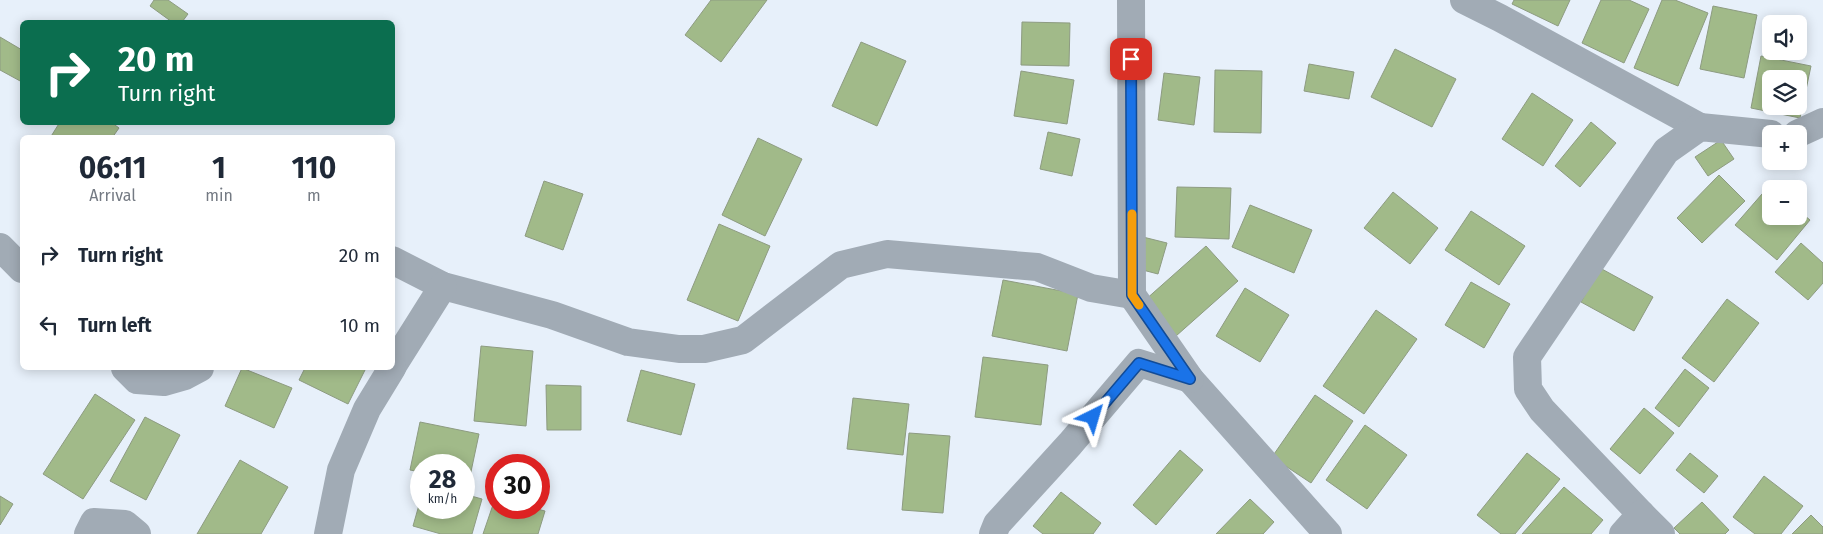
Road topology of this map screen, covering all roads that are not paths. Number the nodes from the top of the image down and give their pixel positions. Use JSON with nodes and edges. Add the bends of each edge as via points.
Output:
{"nodes":[{"id":1,"x":1130,"y":0,"type":"edge"},
{"id":2,"x":1464,"y":0,"type":"edge"},
{"id":3,"x":1823,"y":122,"type":"edge"},
{"id":4,"x":1700,"y":127,"type":"junction"},
{"id":5,"x":1807,"y":129,"type":"edge"},
{"id":6,"x":1762,"y":133,"type":"edge"},
{"id":7,"x":0,"y":247,"type":"edge"},
{"id":8,"x":395,"y":262,"type":"edge"},
{"id":9,"x":20,"y":267,"type":"edge"},
{"id":10,"x":443,"y":286,"type":"junction"},
{"id":11,"x":1132,"y":295,"type":"junction"},
{"id":12,"x":395,"y":362,"type":"edge"},
{"id":13,"x":126,"y":370,"type":"edge"},
{"id":14,"x":196,"y":370,"type":"edge"},
{"id":15,"x":390,"y":370,"type":"edge"},
{"id":16,"x":1190,"y":379,"type":"junction"},
{"id":17,"x":1641,"y":514,"type":"junction"},
{"id":18,"x":88,"y":534,"type":"edge"},
{"id":19,"x":137,"y":534,"type":"edge"},
{"id":20,"x":328,"y":534,"type":"edge"},
{"id":21,"x":993,"y":534,"type":"edge"},
{"id":22,"x":1328,"y":534,"type":"edge"},
{"id":23,"x":1623,"y":534,"type":"edge"},
{"id":24,"x":1661,"y":534,"type":"edge"}],
"edges":[{"from":1,"to":11,"type":"street"},
{"from":2,"to":4,"type":"street"},
{"from":3,"to":5,"type":"street"},
{"from":4,"to":6,"type":"street"},
{"from":4,"to":17,"type":"street","via":[[1666,151],[1527,357],[1528,389],[1542,410]]},
{"from":7,"to":9,"type":"street"},
{"from":8,"to":10,"type":"street"},
{"from":10,"to":11,"type":"street","via":[[552,315],[628,342],[704,349],[743,340],[841,265],[887,254],[1037,268],[1091,288]]},
{"from":10,"to":12,"type":"street"},
{"from":11,"to":16,"type":"street"},
{"from":13,"to":14,"type":"street","via":[[137,380],[164,382]]},
{"from":15,"to":20,"type":"street","via":[[367,408],[342,470]]},
{"from":16,"to":21,"type":"street","via":[[1139,363],[997,524]]},
{"from":16,"to":22,"type":"street"},
{"from":17,"to":23,"type":"street"},
{"from":17,"to":24,"type":"street"},
{"from":18,"to":19,"type":"street","via":[[94,522],[125,524]]}]}
